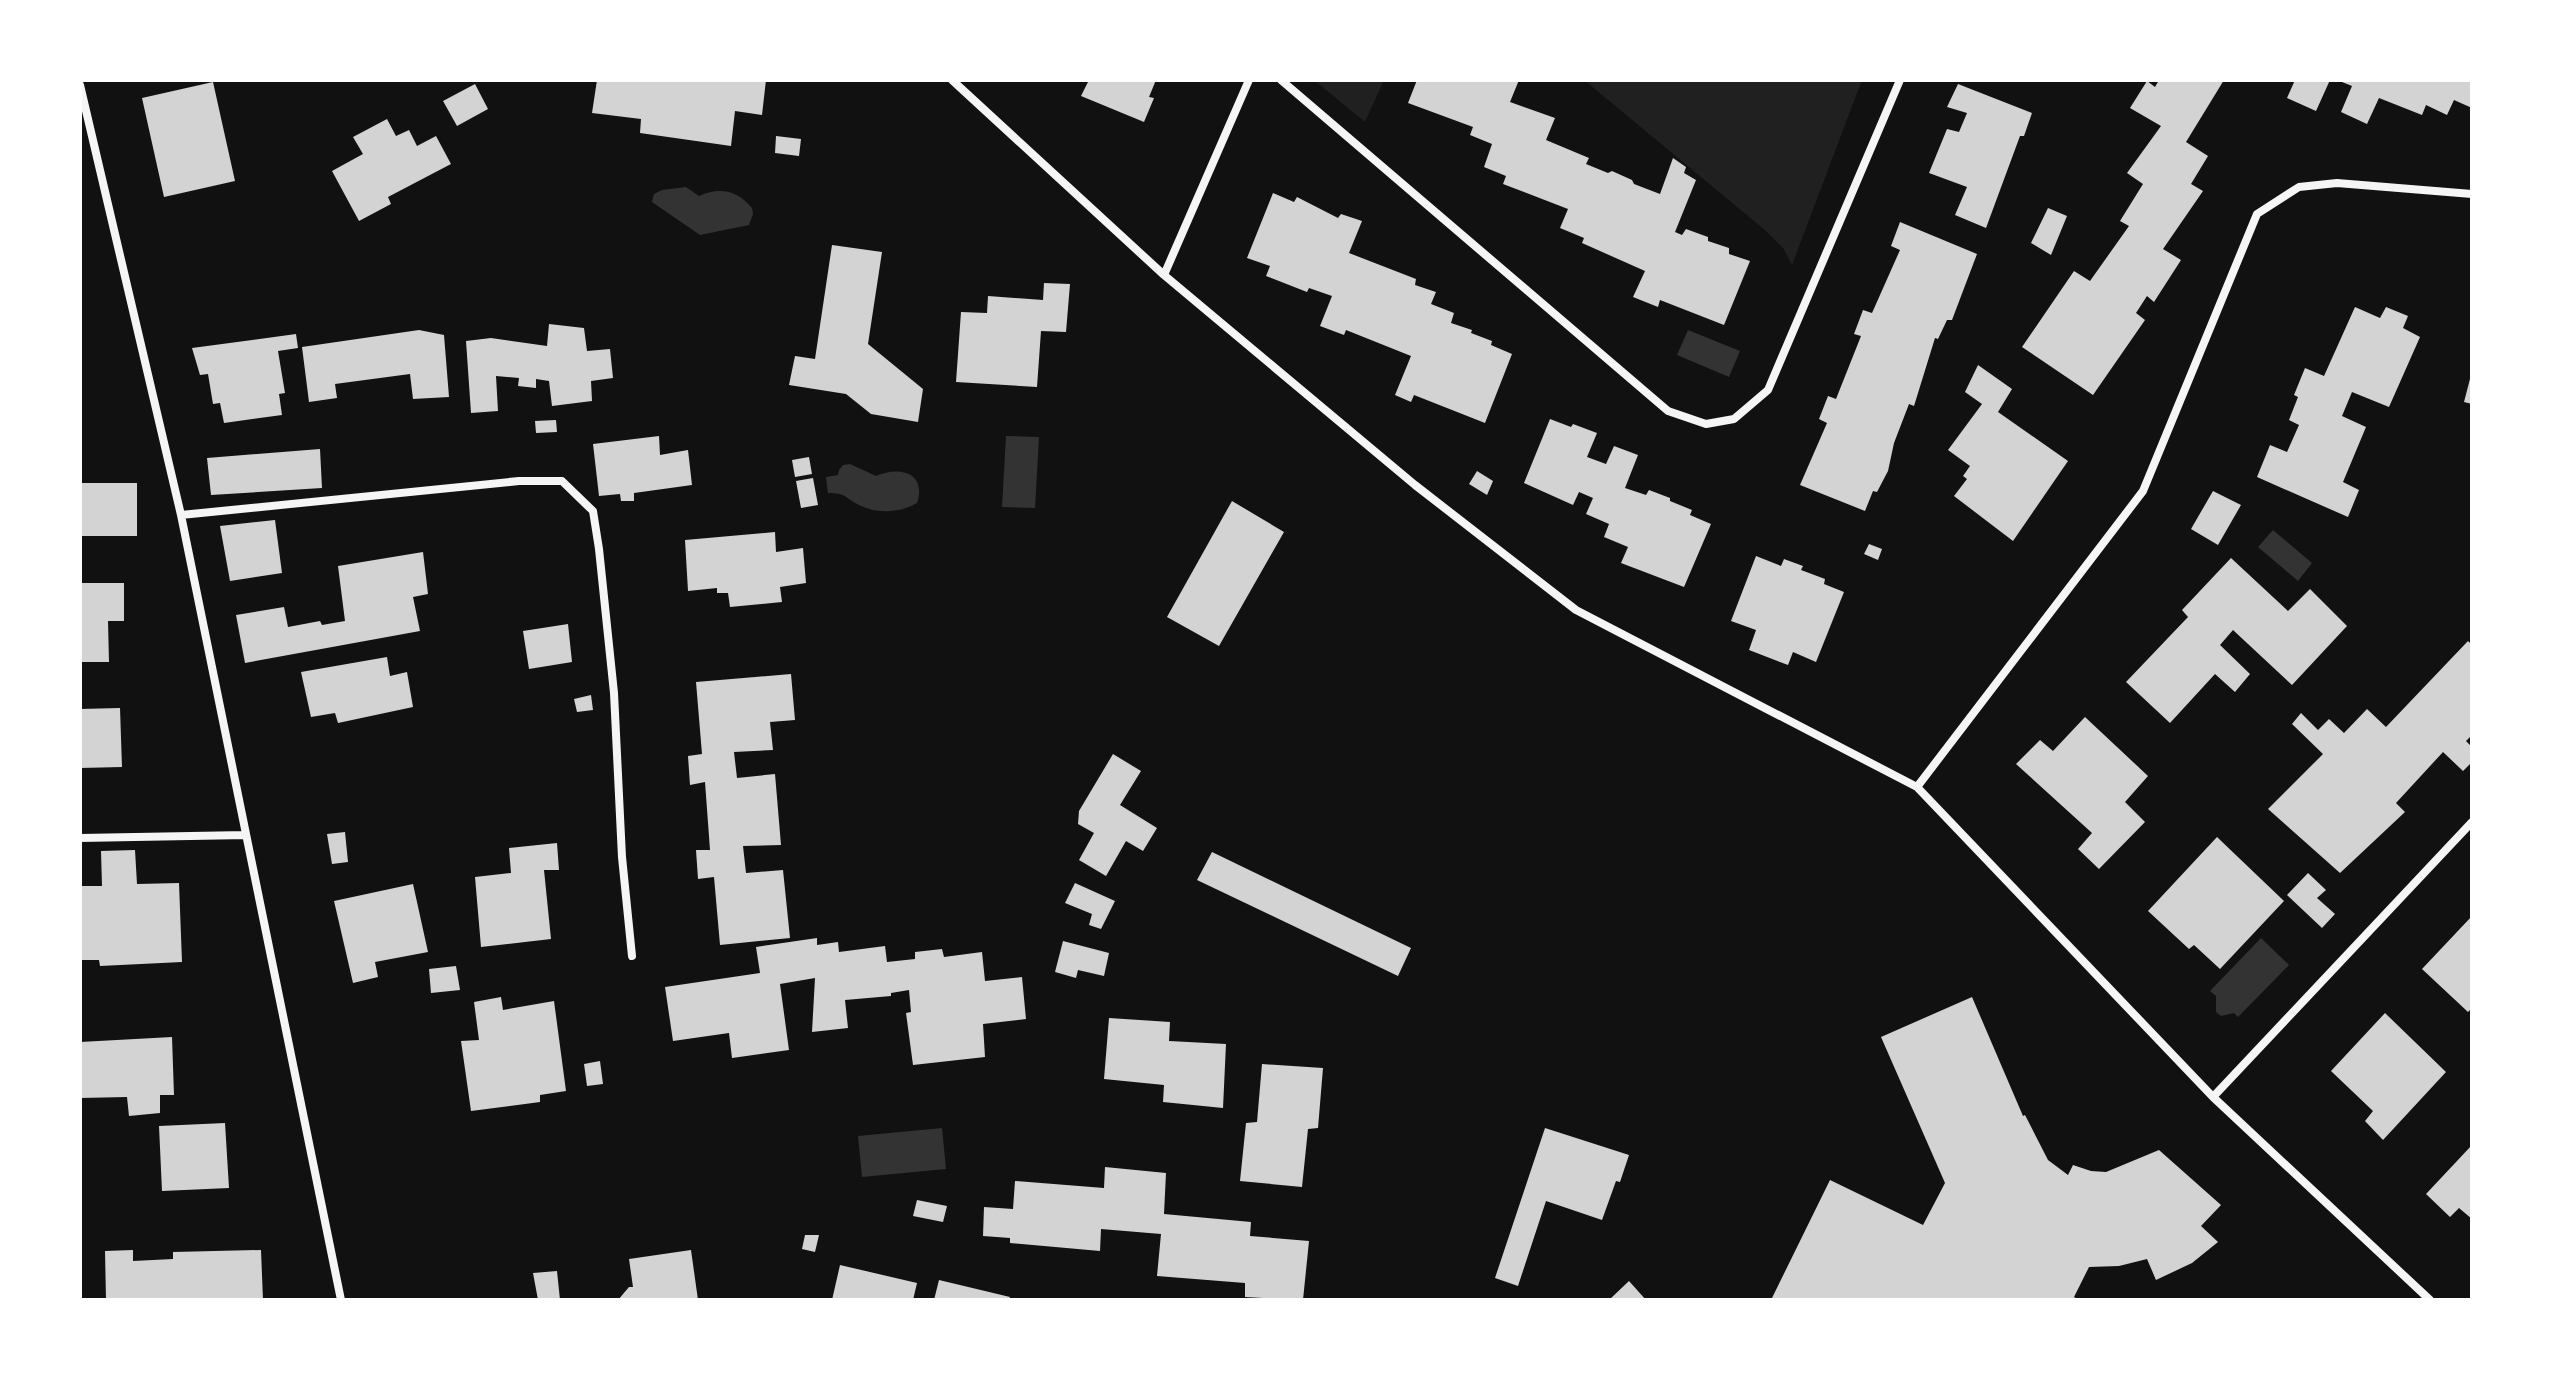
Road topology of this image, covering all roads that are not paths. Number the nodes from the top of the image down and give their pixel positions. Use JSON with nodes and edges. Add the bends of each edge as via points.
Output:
{"nodes":[{"id":1,"x":952,"y":80,"type":"edge"},
{"id":2,"x":1249,"y":80,"type":"edge"},
{"id":3,"x":1281,"y":80,"type":"edge"},
{"id":4,"x":1900,"y":80,"type":"edge"},
{"id":5,"x":80,"y":85,"type":"edge"},
{"id":6,"x":2472,"y":194,"type":"edge"},
{"id":7,"x":1164,"y":275,"type":"junction"},
{"id":8,"x":181,"y":515,"type":"junction"},
{"id":9,"x":1917,"y":787,"type":"junction"},
{"id":10,"x":2472,"y":822,"type":"edge"},
{"id":11,"x":246,"y":835,"type":"junction"},
{"id":12,"x":80,"y":838,"type":"edge"},
{"id":13,"x":632,"y":956,"type":"dead end"},
{"id":14,"x":2213,"y":1097,"type":"junction"},
{"id":15,"x":341,"y":1300,"type":"edge"},
{"id":16,"x":2430,"y":1300,"type":"edge"}],
"edges":[{"from":1,"to":7,"type":"street"},
{"from":2,"to":7,"type":"street"},
{"from":3,"to":4,"type":"street","via":[[1668,411],[1706,424],[1734,419],[1768,390]]},
{"from":5,"to":8,"type":"street"},
{"from":6,"to":9,"type":"street","via":[[2337,183],[2299,187],[2257,214],[2143,491]]},
{"from":7,"to":9,"type":"street","via":[[1415,485],[1576,610]]},
{"from":8,"to":11,"type":"street"},
{"from":8,"to":13,"type":"street","via":[[519,481],[562,481],[593,511],[614,693]]},
{"from":9,"to":14,"type":"street"},
{"from":10,"to":14,"type":"street"},
{"from":11,"to":12,"type":"street"},
{"from":11,"to":15,"type":"street"},
{"from":14,"to":16,"type":"street"}]}
